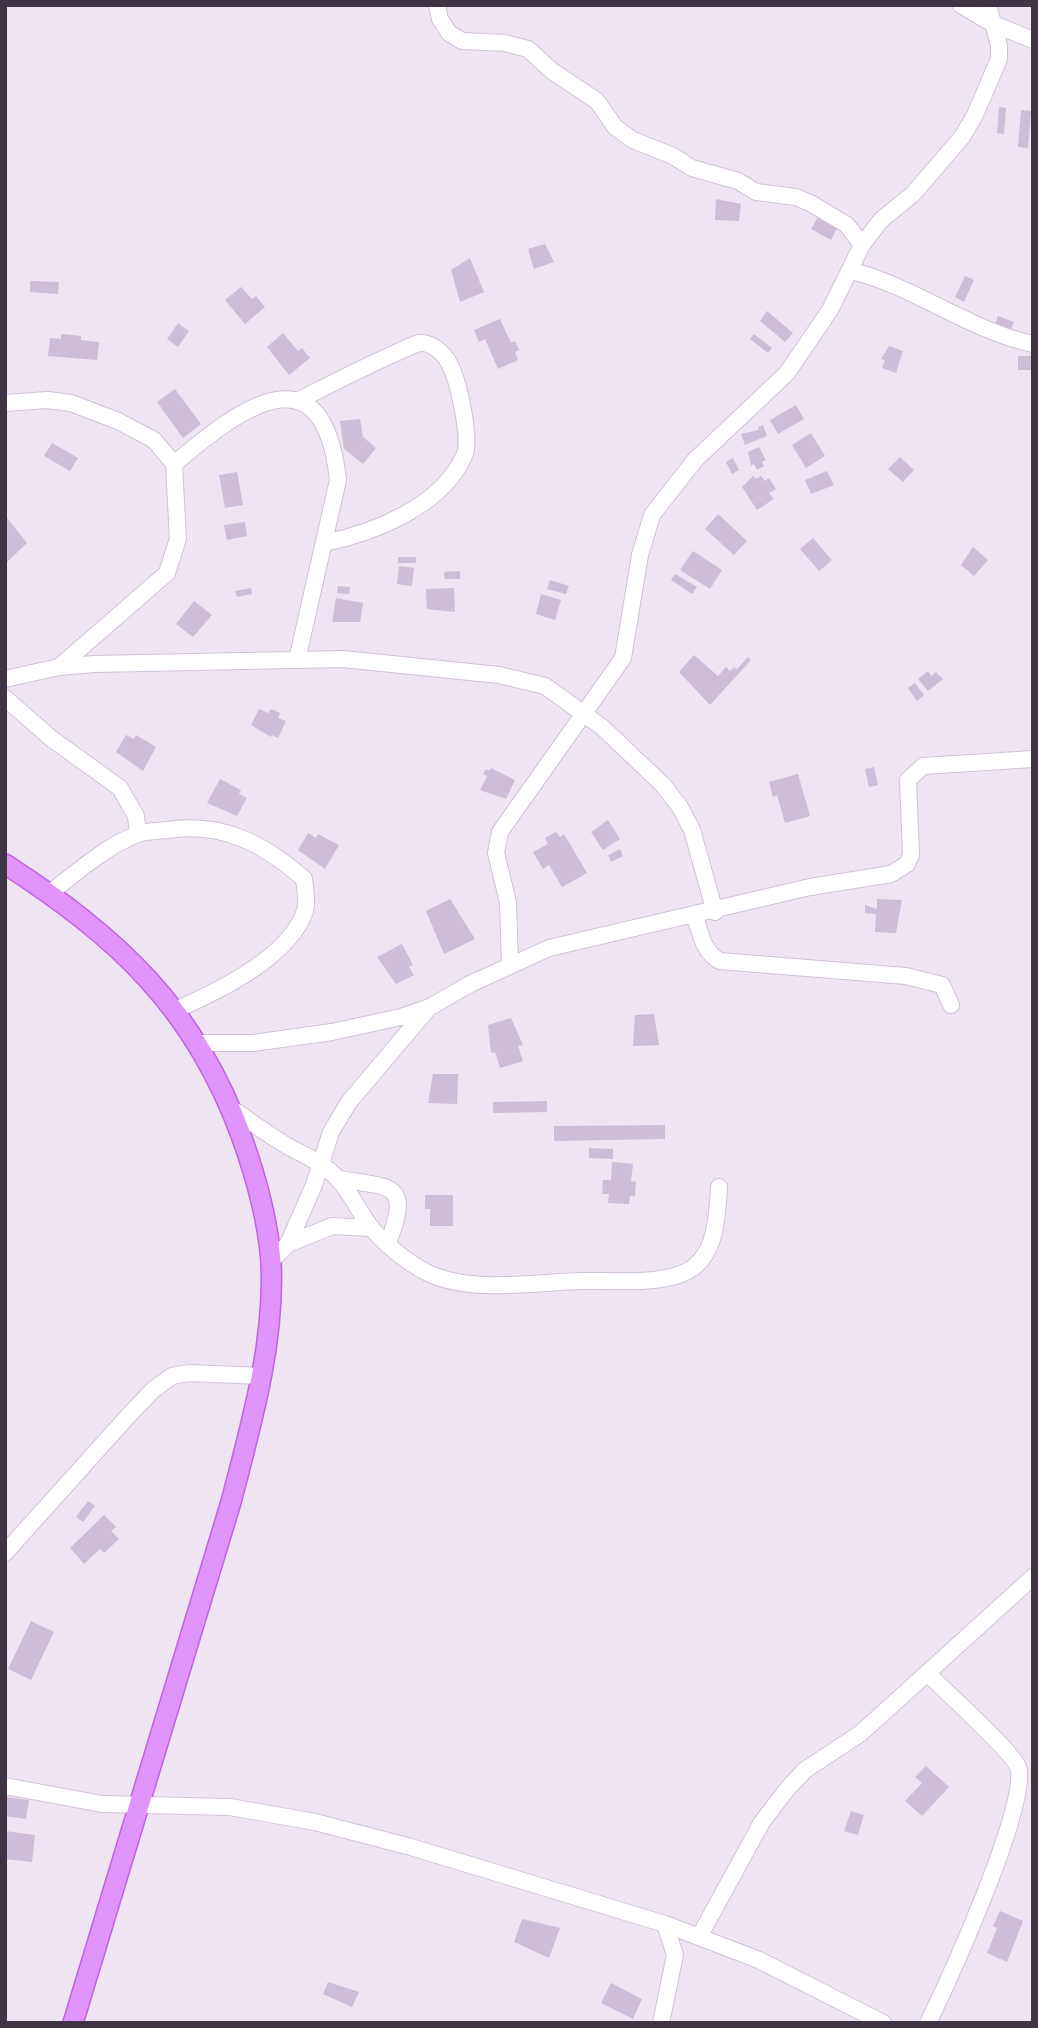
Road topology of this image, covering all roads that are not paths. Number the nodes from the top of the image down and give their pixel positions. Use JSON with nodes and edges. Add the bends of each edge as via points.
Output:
{"nodes":[{"id":1,"x":437,"y":5,"type":"edge"},
{"id":2,"x":961,"y":5,"type":"edge"},
{"id":3,"x":988,"y":5,"type":"edge"},
{"id":4,"x":991,"y":23,"type":"junction"},
{"id":5,"x":1033,"y":40,"type":"edge"},
{"id":6,"x":862,"y":245,"type":"junction"},
{"id":7,"x":852,"y":271,"type":"junction"},
{"id":8,"x":1033,"y":344,"type":"edge"},
{"id":9,"x":299,"y":400,"type":"junction"},
{"id":10,"x":5,"y":403,"type":"edge"},
{"id":11,"x":174,"y":464,"type":"junction"},
{"id":12,"x":324,"y":543,"type":"junction"},
{"id":13,"x":298,"y":660,"type":"junction"},
{"id":14,"x":60,"y":667,"type":"junction"},
{"id":15,"x":5,"y":679,"type":"edge"},
{"id":16,"x":5,"y":698,"type":"edge"},
{"id":17,"x":582,"y":713,"type":"junction"},
{"id":18,"x":1033,"y":759,"type":"edge"},
{"id":19,"x":138,"y":834,"type":"junction"},
{"id":20,"x":5,"y":864,"type":"edge"},
{"id":21,"x":50,"y":893,"type":"junction"},
{"id":22,"x":715,"y":912,"type":"junction"},
{"id":23,"x":695,"y":917,"type":"junction"},
{"id":24,"x":510,"y":964,"type":"junction"},
{"id":25,"x":951,"y":1005,"type":"dead end"},
{"id":26,"x":430,"y":1007,"type":"junction"},
{"id":27,"x":175,"y":1010,"type":"junction"},
{"id":28,"x":199,"y":1043,"type":"junction"},
{"id":29,"x":231,"y":1108,"type":"junction"},
{"id":30,"x":322,"y":1164,"type":"junction"},
{"id":31,"x":339,"y":1179,"type":"junction"},
{"id":32,"x":719,"y":1187,"type":"dead end"},
{"id":33,"x":372,"y":1228,"type":"junction"},
{"id":34,"x":388,"y":1243,"type":"junction"},
{"id":35,"x":288,"y":1244,"type":"junction"},
{"id":36,"x":271,"y":1261,"type":"junction"},
{"id":37,"x":262,"y":1376,"type":"junction"},
{"id":38,"x":5,"y":1553,"type":"edge"},
{"id":39,"x":1033,"y":1577,"type":"edge"},
{"id":40,"x":928,"y":1674,"type":"junction"},
{"id":41,"x":5,"y":1786,"type":"edge"},
{"id":42,"x":138,"y":1806,"type":"junction"},
{"id":43,"x":665,"y":1924,"type":"junction"},
{"id":44,"x":699,"y":1937,"type":"junction"},
{"id":45,"x":73,"y":2023,"type":"edge"},
{"id":46,"x":662,"y":2023,"type":"edge"},
{"id":47,"x":883,"y":2023,"type":"edge"},
{"id":48,"x":928,"y":2023,"type":"edge"}],
"edges":[{"from":1,"to":6,"type":"street","via":[[449,33],[461,41],[528,49],[597,101],[615,127],[633,140],[756,191],[812,204],[847,225]]},
{"from":2,"to":4,"type":"street"},
{"from":3,"to":4,"type":"street"},
{"from":4,"to":5,"type":"street"},
{"from":4,"to":6,"type":"street","via":[[999,59],[975,115],[913,194],[881,220]]},
{"from":6,"to":7,"type":"street"},
{"from":7,"to":8,"type":"street","via":[[900,286],[970,324]]},
{"from":7,"to":17,"type":"street","via":[[787,373],[682,474],[652,515],[640,555],[623,658]]},
{"from":9,"to":11,"type":"street","via":[[271,400],[219,425]]},
{"from":9,"to":12,"type":"street","via":[[316,414],[335,454],[338,480]]},
{"from":9,"to":12,"type":"street","via":[[417,343],[428,344],[449,362],[466,432],[466,453],[458,467],[422,502],[375,530]]},
{"from":10,"to":11,"type":"street","via":[[71,403],[154,440]]},
{"from":11,"to":14,"type":"street","via":[[178,539],[167,573]]},
{"from":12,"to":13,"type":"street"},
{"from":13,"to":14,"type":"street"},
{"from":13,"to":17,"type":"street","via":[[343,659],[499,675],[545,686]]},
{"from":14,"to":15,"type":"street"},
{"from":16,"to":19,"type":"street","via":[[120,788],[136,816]]},
{"from":17,"to":22,"type":"street","via":[[641,764],[680,807],[692,831]]},
{"from":17,"to":24,"type":"street","via":[[500,832],[496,853],[508,902]]},
{"from":18,"to":22,"type":"street","via":[[923,766],[913,773],[907,796],[911,855],[899,870]]},
{"from":19,"to":21,"type":"street"},
{"from":19,"to":27,"type":"street","via":[[214,828],[253,842],[304,879],[306,910],[274,952],[223,987]]},
{"from":20,"to":21,"type":"main road"},
{"from":21,"to":27,"type":"main road","via":[[114,943]]},
{"from":22,"to":23,"type":"street"},
{"from":23,"to":24,"type":"street","via":[[549,948]]},
{"from":23,"to":25,"type":"street","via":[[706,949],[720,961],[906,975],[942,985]]},
{"from":24,"to":26,"type":"street"},
{"from":26,"to":28,"type":"street","via":[[332,1032],[253,1043]]},
{"from":26,"to":30,"type":"street","via":[[349,1102],[331,1132]]},
{"from":27,"to":28,"type":"main road"},
{"from":28,"to":29,"type":"main road"},
{"from":29,"to":30,"type":"street"},
{"from":29,"to":36,"type":"main road","via":[[253,1172]]},
{"from":30,"to":31,"type":"street"},
{"from":30,"to":35,"type":"street"},
{"from":31,"to":33,"type":"street"},
{"from":31,"to":34,"type":"street","via":[[376,1183],[399,1198]]},
{"from":32,"to":34,"type":"street","via":[[708,1251],[679,1276],[631,1282],[499,1285],[427,1273]]},
{"from":33,"to":34,"type":"street"},
{"from":33,"to":35,"type":"street","via":[[332,1226]]},
{"from":35,"to":36,"type":"street"},
{"from":36,"to":37,"type":"main road"},
{"from":37,"to":38,"type":"street","via":[[172,1376],[129,1415]]},
{"from":37,"to":42,"type":"main road","via":[[231,1502]]},
{"from":39,"to":40,"type":"street"},
{"from":40,"to":44,"type":"street","via":[[788,1788],[762,1822]]},
{"from":40,"to":48,"type":"street","via":[[1015,1760],[1020,1781],[991,1878]]},
{"from":41,"to":42,"type":"street","via":[[68,1800]]},
{"from":42,"to":43,"type":"street","via":[[230,1807],[315,1822]]},
{"from":42,"to":45,"type":"main road"},
{"from":43,"to":44,"type":"street"},
{"from":43,"to":46,"type":"street","via":[[675,1955]]},
{"from":44,"to":47,"type":"street","via":[[759,1960]]}]}
